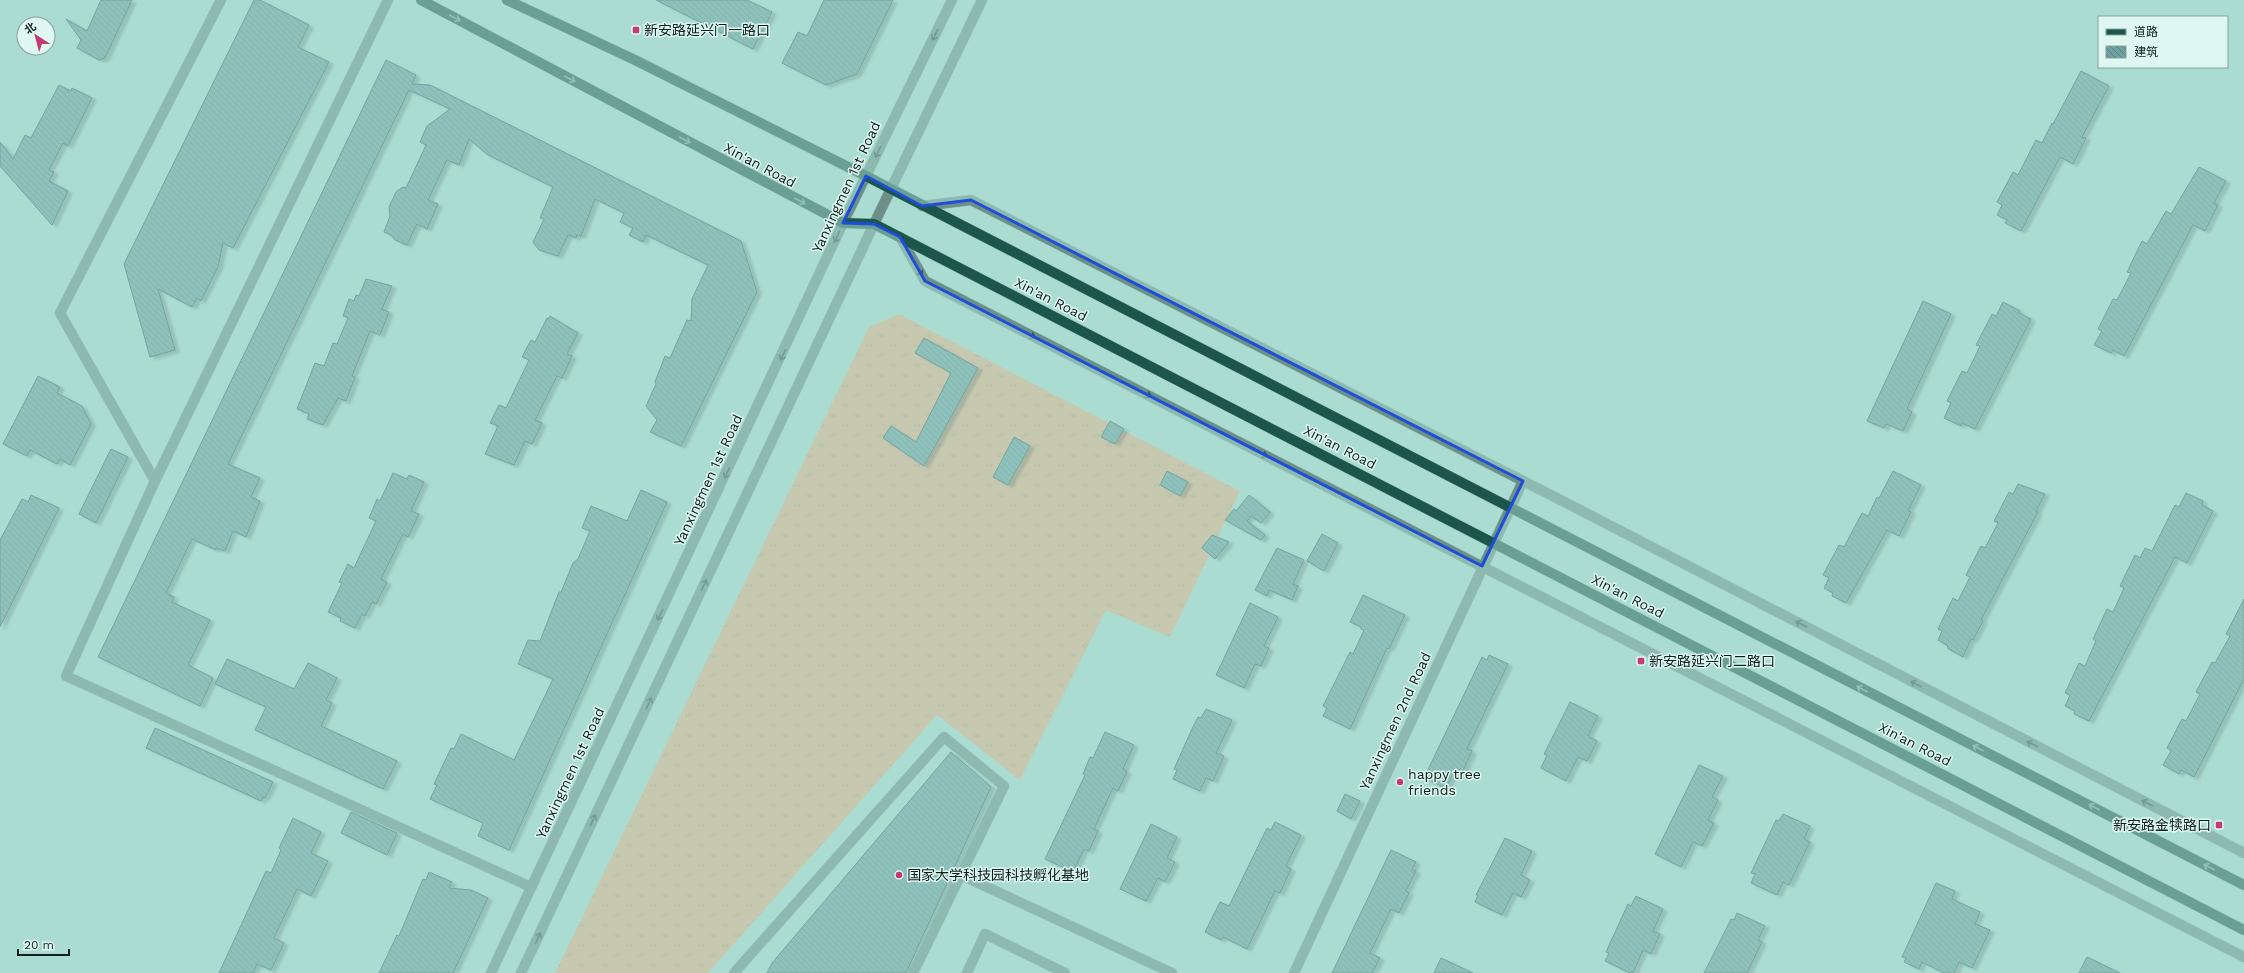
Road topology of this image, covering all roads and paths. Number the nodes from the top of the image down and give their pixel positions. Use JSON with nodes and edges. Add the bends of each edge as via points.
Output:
{"nodes":[{"id":1,"x":220,"y":0,"type":"edge"},
{"id":2,"x":388,"y":0,"type":"edge"},
{"id":3,"x":421,"y":0,"type":"edge"},
{"id":4,"x":507,"y":0,"type":"edge"},
{"id":5,"x":952,"y":0,"type":"edge"},
{"id":6,"x":982,"y":0,"type":"edge"},
{"id":7,"x":866,"y":176,"type":"junction"},
{"id":8,"x":892,"y":190,"type":"junction"},
{"id":9,"x":922,"y":206,"type":"junction"},
{"id":10,"x":843,"y":223,"type":"junction"},
{"id":11,"x":874,"y":224,"type":"junction"},
{"id":12,"x":900,"y":237,"type":"junction"},
{"id":13,"x":155,"y":481,"type":"junction"},
{"id":14,"x":1523,"y":481,"type":"junction"},
{"id":15,"x":1510,"y":508,"type":"junction"},
{"id":16,"x":1494,"y":542,"type":"junction"},
{"id":17,"x":1482,"y":566,"type":"junction"},
{"id":18,"x":2244,"y":853,"type":"edge"},
{"id":19,"x":961,"y":875,"type":"junction"},
{"id":20,"x":2244,"y":885,"type":"edge"},
{"id":21,"x":531,"y":887,"type":"junction"},
{"id":22,"x":2244,"y":930,"type":"edge"},
{"id":23,"x":2244,"y":957,"type":"edge"},
{"id":24,"x":491,"y":973,"type":"edge"},
{"id":25,"x":521,"y":973,"type":"edge"},
{"id":26,"x":734,"y":973,"type":"edge"},
{"id":27,"x":913,"y":973,"type":"edge"},
{"id":28,"x":967,"y":973,"type":"edge"},
{"id":29,"x":1065,"y":973,"type":"edge"},
{"id":30,"x":1172,"y":973,"type":"edge"},
{"id":31,"x":1294,"y":973,"type":"edge"}],
"edges":[{"from":1,"to":13,"type":"street","via":[[60,313]]},
{"from":2,"to":13,"type":"street"},
{"from":3,"to":10,"type":"main road","name":"Xin'an Road","one_way":true},
{"from":4,"to":7,"type":"main road","name":"Xin'an Road","via":[[635,60]]},
{"from":5,"to":7,"type":"street","name":"Yanxingmen 1st Road","one_way":true},
{"from":6,"to":8,"type":"street"},
{"from":7,"to":8,"type":"main road","name":"Xin'an Road"},
{"from":7,"to":10,"type":"street","name":"Yanxingmen 1st Road"},
{"from":8,"to":9,"type":"main road","name":"Xin'an Road"},
{"from":8,"to":11,"type":"street"},
{"from":9,"to":14,"type":"street","via":[[971,200]]},
{"from":9,"to":15,"type":"main road","name":"Xin'an Road"},
{"from":10,"to":11,"type":"main road","name":"Xin'an Road"},
{"from":10,"to":21,"type":"street","name":"Yanxingmen 1st Road","one_way":true},
{"from":11,"to":12,"type":"main road","name":"Xin'an Road"},
{"from":25,"to":11,"type":"street","one_way":true},
{"from":12,"to":16,"type":"main road","name":"Xin'an Road"},
{"from":12,"to":17,"type":"street","one_way":true,"via":[[925,281]]},
{"from":13,"to":21,"type":"street","via":[[66,676]]},
{"from":14,"to":15,"type":"street","name":"Yanxingmen 2nd Road"},
{"from":18,"to":14,"type":"street","one_way":true},
{"from":15,"to":16,"type":"street","name":"Yanxingmen 2nd Road"},
{"from":20,"to":15,"type":"main road","name":"Xin'an Road","one_way":true},
{"from":16,"to":17,"type":"street","name":"Yanxingmen 2nd Road"},
{"from":16,"to":22,"type":"main road","name":"Xin'an Road"},
{"from":17,"to":23,"type":"street"},
{"from":17,"to":31,"type":"street","name":"Yanxingmen 2nd Road"},
{"from":19,"to":26,"type":"street","via":[[1004,786],[944,737]]},
{"from":19,"to":27,"type":"street"},
{"from":19,"to":30,"type":"street"},
{"from":21,"to":24,"type":"street","name":"Yanxingmen 1st Road"},
{"from":28,"to":29,"type":"street","via":[[985,934]]}]}
